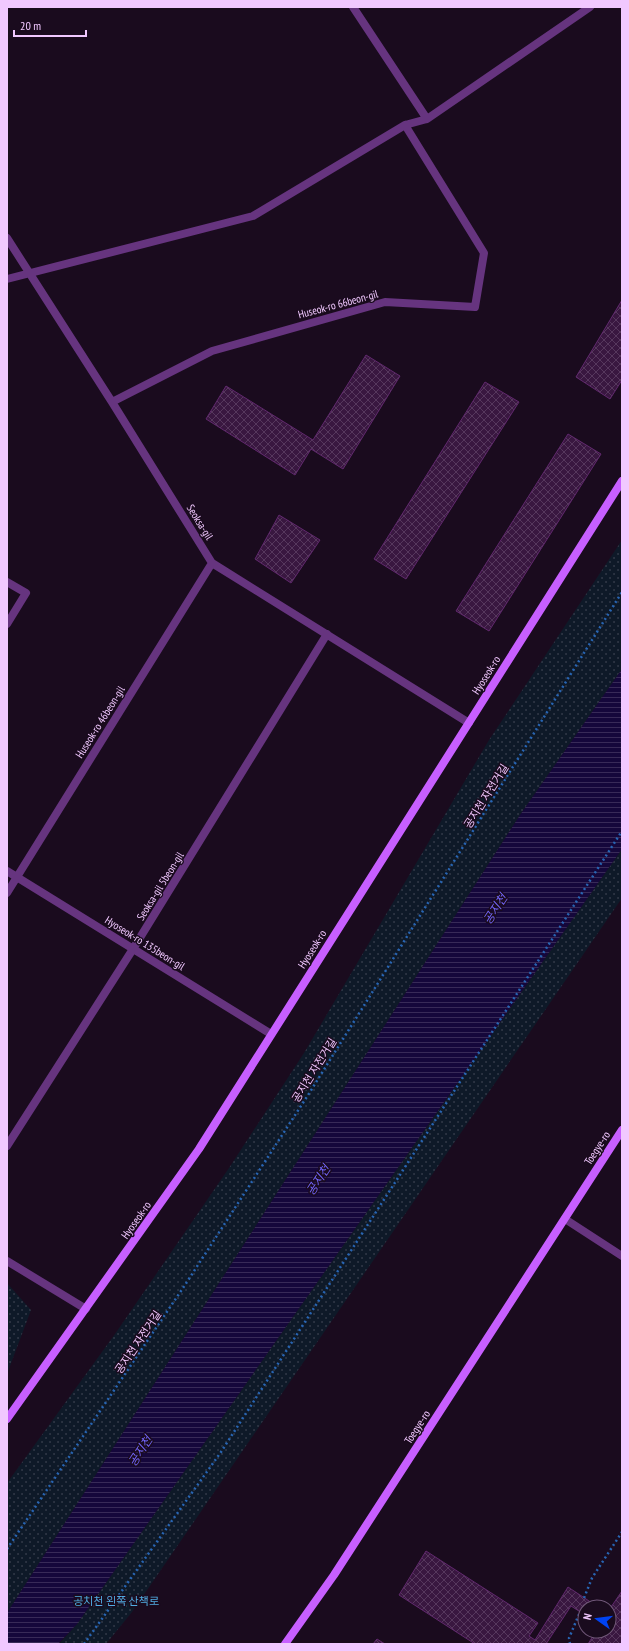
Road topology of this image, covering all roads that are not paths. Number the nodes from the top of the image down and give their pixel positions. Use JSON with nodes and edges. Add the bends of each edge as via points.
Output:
{"nodes":[{"id":1,"x":353,"y":7,"type":"edge"},
{"id":2,"x":590,"y":7,"type":"edge"},
{"id":3,"x":427,"y":119,"type":"junction"},
{"id":4,"x":404,"y":125,"type":"junction"},
{"id":5,"x":7,"y":238,"type":"edge"},
{"id":6,"x":30,"y":272,"type":"junction"},
{"id":7,"x":7,"y":279,"type":"edge"},
{"id":8,"x":112,"y":402,"type":"junction"},
{"id":9,"x":622,"y":480,"type":"edge"},
{"id":10,"x":212,"y":563,"type":"junction"},
{"id":11,"x":7,"y":582,"type":"edge"},
{"id":12,"x":7,"y":624,"type":"edge"},
{"id":13,"x":326,"y":634,"type":"junction"},
{"id":14,"x":469,"y":723,"type":"junction"},
{"id":15,"x":7,"y":871,"type":"edge"},
{"id":16,"x":17,"y":877,"type":"junction"},
{"id":17,"x":7,"y":893,"type":"edge"},
{"id":18,"x":133,"y":949,"type":"junction"},
{"id":19,"x":271,"y":1034,"type":"junction"},
{"id":20,"x":622,"y":1130,"type":"edge"},
{"id":21,"x":7,"y":1146,"type":"edge"},
{"id":22,"x":565,"y":1219,"type":"junction"},
{"id":23,"x":622,"y":1256,"type":"edge"},
{"id":24,"x":7,"y":1261,"type":"edge"},
{"id":25,"x":86,"y":1309,"type":"junction"},
{"id":26,"x":7,"y":1419,"type":"edge"},
{"id":27,"x":285,"y":1644,"type":"edge"}],
"edges":[{"from":1,"to":3,"type":"street"},
{"from":2,"to":3,"type":"street"},
{"from":3,"to":4,"type":"street"},
{"from":4,"to":6,"type":"street","via":[[253,216]]},
{"from":4,"to":8,"type":"street","name":"Huseok-ro 66beon-gil","via":[[484,253],[475,307],[385,302],[212,351]]},
{"from":5,"to":6,"type":"street","name":"Seoksa-gil"},
{"from":6,"to":7,"type":"street"},
{"from":6,"to":8,"type":"street","name":"Seoksa-gil"},
{"from":8,"to":10,"type":"street","name":"Seoksa-gil"},
{"from":9,"to":14,"type":"street","name":"Hyoseok-ro"},
{"from":10,"to":13,"type":"street","name":"Seoksa-gil"},
{"from":10,"to":16,"type":"street","name":"Huseok-ro 46beon-gil"},
{"from":11,"to":12,"type":"street","via":[[26,593]]},
{"from":13,"to":14,"type":"street","name":"Seoksa-gil"},
{"from":13,"to":18,"type":"street","name":"Seoksa-gil 5beon-gil"},
{"from":14,"to":19,"type":"street","name":"Hyoseok-ro"},
{"from":15,"to":16,"type":"street","name":"Hyoseok-ro 135beon-gil"},
{"from":16,"to":17,"type":"street","name":"Huseok-ro 46beon-gil"},
{"from":16,"to":18,"type":"street","name":"Hyoseok-ro 135beon-gil"},
{"from":18,"to":19,"type":"street","name":"Hyoseok-ro 135beon-gil"},
{"from":18,"to":21,"type":"street","name":"Seoksa-gil 5beon-gil"},
{"from":19,"to":25,"type":"street","name":"Hyoseok-ro","via":[[199,1149]]},
{"from":20,"to":22,"type":"street","name":"Toegye-ro"},
{"from":22,"to":23,"type":"street"},
{"from":22,"to":27,"type":"street","name":"Toegye-ro","via":[[334,1575]]},
{"from":24,"to":25,"type":"street"},
{"from":25,"to":26,"type":"street","name":"Hyoseok-ro"}]}
